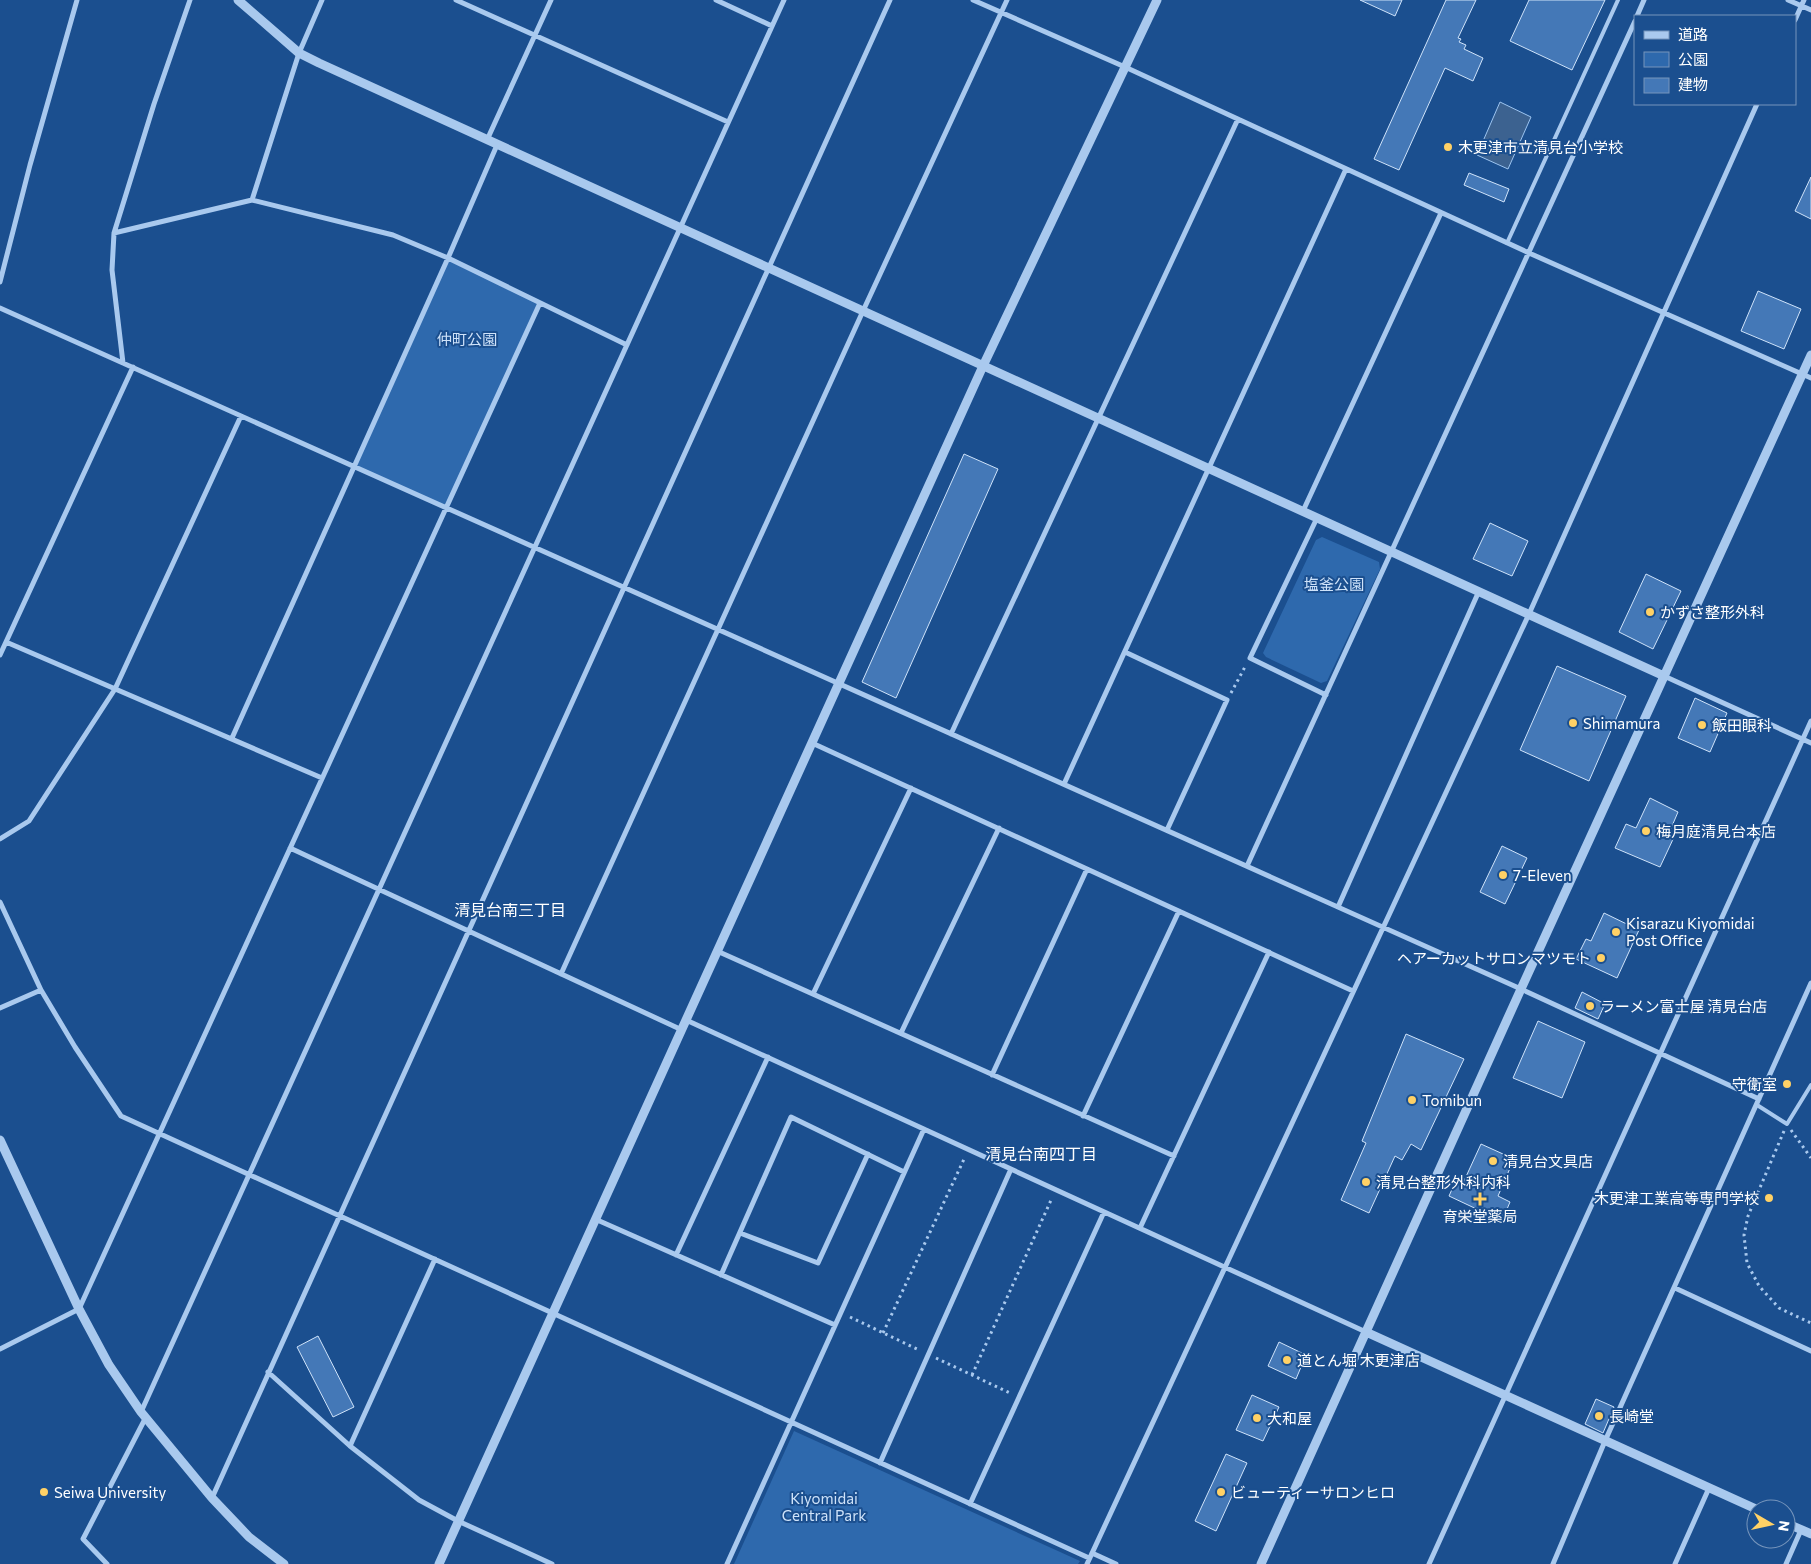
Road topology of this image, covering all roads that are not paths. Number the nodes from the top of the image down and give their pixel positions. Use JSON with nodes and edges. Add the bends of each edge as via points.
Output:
{"nodes":[{"id":1,"x":77,"y":0,"type":"edge"},
{"id":2,"x":190,"y":0,"type":"edge"},
{"id":3,"x":238,"y":0,"type":"edge"},
{"id":4,"x":322,"y":0,"type":"edge"},
{"id":5,"x":456,"y":0,"type":"edge"},
{"id":6,"x":551,"y":0,"type":"edge"},
{"id":7,"x":716,"y":0,"type":"edge"},
{"id":8,"x":784,"y":0,"type":"edge"},
{"id":9,"x":890,"y":0,"type":"edge"},
{"id":10,"x":973,"y":0,"type":"edge"},
{"id":11,"x":1007,"y":0,"type":"edge"},
{"id":12,"x":1157,"y":0,"type":"edge"},
{"id":13,"x":1618,"y":0,"type":"edge"},
{"id":14,"x":1644,"y":0,"type":"edge"},
{"id":15,"x":1788,"y":0,"type":"edge"},
{"id":16,"x":1802,"y":3,"type":"edge"},
{"id":17,"x":1811,"y":10,"type":"edge"},
{"id":18,"x":1001,"y":13,"type":"junction"},
{"id":19,"x":1637,"y":15,"type":"edge"},
{"id":20,"x":1796,"y":18,"type":"edge"},
{"id":21,"x":1634,"y":23,"type":"edge"},
{"id":22,"x":772,"y":26,"type":"junction"},
{"id":23,"x":534,"y":36,"type":"junction"},
{"id":24,"x":299,"y":53,"type":"junction"},
{"id":25,"x":1125,"y":67,"type":"junction"},
{"id":26,"x":1757,"y":105,"type":"edge"},
{"id":27,"x":1238,"y":120,"type":"junction"},
{"id":28,"x":728,"y":122,"type":"junction"},
{"id":29,"x":487,"y":140,"type":"junction"},
{"id":30,"x":497,"y":145,"type":"junction"},
{"id":31,"x":1346,"y":170,"type":"junction"},
{"id":32,"x":252,"y":200,"type":"junction"},
{"id":33,"x":1441,"y":213,"type":"junction"},
{"id":34,"x":680,"y":228,"type":"junction"},
{"id":35,"x":114,"y":233,"type":"junction"},
{"id":36,"x":1507,"y":243,"type":"junction"},
{"id":37,"x":1529,"y":252,"type":"junction"},
{"id":38,"x":448,"y":258,"type":"junction"},
{"id":39,"x":768,"y":268,"type":"junction"},
{"id":40,"x":0,"y":282,"type":"edge"},
{"id":41,"x":540,"y":303,"type":"junction"},
{"id":42,"x":0,"y":308,"type":"edge"},
{"id":43,"x":862,"y":311,"type":"junction"},
{"id":44,"x":1664,"y":312,"type":"junction"},
{"id":45,"x":627,"y":345,"type":"junction"},
{"id":46,"x":1811,"y":355,"type":"edge"},
{"id":47,"x":122,"y":363,"type":"junction"},
{"id":48,"x":983,"y":366,"type":"junction"},
{"id":49,"x":133,"y":367,"type":"junction"},
{"id":50,"x":1807,"y":375,"type":"edge"},
{"id":51,"x":241,"y":416,"type":"junction"},
{"id":52,"x":1099,"y":418,"type":"junction"},
{"id":53,"x":354,"y":466,"type":"junction"},
{"id":54,"x":1209,"y":469,"type":"junction"},
{"id":55,"x":446,"y":507,"type":"junction"},
{"id":56,"x":1303,"y":511,"type":"junction"},
{"id":57,"x":1317,"y":518,"type":"junction"},
{"id":58,"x":535,"y":547,"type":"junction"},
{"id":59,"x":1392,"y":552,"type":"junction"},
{"id":60,"x":624,"y":587,"type":"junction"},
{"id":61,"x":1479,"y":591,"type":"junction"},
{"id":62,"x":1529,"y":614,"type":"junction"},
{"id":63,"x":718,"y":629,"type":"junction"},
{"id":64,"x":6,"y":642,"type":"junction"},
{"id":65,"x":1125,"y":652,"type":"junction"},
{"id":66,"x":0,"y":655,"type":"edge"},
{"id":67,"x":1664,"y":676,"type":"junction"},
{"id":68,"x":839,"y":683,"type":"junction"},
{"id":69,"x":115,"y":689,"type":"junction"},
{"id":70,"x":1326,"y":695,"type":"junction"},
{"id":71,"x":1811,"y":721,"type":"edge"},
{"id":72,"x":951,"y":734,"type":"junction"},
{"id":73,"x":232,"y":738,"type":"junction"},
{"id":74,"x":1803,"y":739,"type":"junction"},
{"id":75,"x":812,"y":743,"type":"junction"},
{"id":76,"x":1811,"y":743,"type":"edge"},
{"id":77,"x":322,"y":778,"type":"junction"},
{"id":78,"x":1064,"y":784,"type":"junction"},
{"id":79,"x":910,"y":788,"type":"junction"},
{"id":80,"x":999,"y":828,"type":"junction"},
{"id":81,"x":1167,"y":830,"type":"junction"},
{"id":82,"x":0,"y":839,"type":"edge"},
{"id":83,"x":290,"y":848,"type":"junction"},
{"id":84,"x":1247,"y":866,"type":"junction"},
{"id":85,"x":1087,"y":869,"type":"junction"},
{"id":86,"x":379,"y":890,"type":"junction"},
{"id":87,"x":0,"y":902,"type":"edge"},
{"id":88,"x":1338,"y":906,"type":"junction"},
{"id":89,"x":1179,"y":911,"type":"junction"},
{"id":90,"x":1383,"y":927,"type":"junction"},
{"id":91,"x":468,"y":931,"type":"junction"},
{"id":92,"x":717,"y":951,"type":"junction"},
{"id":93,"x":1269,"y":952,"type":"junction"},
{"id":94,"x":561,"y":974,"type":"junction"},
{"id":95,"x":1811,"y":983,"type":"edge"},
{"id":96,"x":1521,"y":988,"type":"junction"},
{"id":97,"x":41,"y":990,"type":"junction"},
{"id":98,"x":1353,"y":991,"type":"junction"},
{"id":99,"x":813,"y":994,"type":"junction"},
{"id":100,"x":0,"y":1008,"type":"edge"},
{"id":101,"x":686,"y":1020,"type":"junction"},
{"id":102,"x":682,"y":1030,"type":"junction"},
{"id":103,"x":901,"y":1033,"type":"junction"},
{"id":104,"x":1661,"y":1053,"type":"junction"},
{"id":105,"x":768,"y":1057,"type":"junction"},
{"id":106,"x":992,"y":1075,"type":"junction"},
{"id":107,"x":1811,"y":1085,"type":"edge"},
{"id":108,"x":1759,"y":1099,"type":"junction"},
{"id":109,"x":1757,"y":1104,"type":"junction"},
{"id":110,"x":1083,"y":1116,"type":"junction"},
{"id":111,"x":924,"y":1129,"type":"junction"},
{"id":112,"x":160,"y":1133,"type":"junction"},
{"id":113,"x":0,"y":1140,"type":"edge"},
{"id":114,"x":868,"y":1154,"type":"junction"},
{"id":115,"x":1174,"y":1156,"type":"junction"},
{"id":116,"x":1011,"y":1169,"type":"junction"},
{"id":117,"x":904,"y":1172,"type":"junction"},
{"id":118,"x":250,"y":1174,"type":"junction"},
{"id":119,"x":1104,"y":1212,"type":"junction"},
{"id":120,"x":339,"y":1215,"type":"junction"},
{"id":121,"x":596,"y":1219,"type":"junction"},
{"id":122,"x":1140,"y":1228,"type":"junction"},
{"id":123,"x":740,"y":1233,"type":"junction"},
{"id":124,"x":676,"y":1254,"type":"junction"},
{"id":125,"x":435,"y":1259,"type":"junction"},
{"id":126,"x":1225,"y":1267,"type":"junction"},
{"id":127,"x":721,"y":1275,"type":"junction"},
{"id":128,"x":1674,"y":1288,"type":"junction"},
{"id":129,"x":79,"y":1309,"type":"junction"},
{"id":130,"x":553,"y":1313,"type":"junction"},
{"id":131,"x":835,"y":1325,"type":"junction"},
{"id":132,"x":1366,"y":1332,"type":"junction"},
{"id":133,"x":0,"y":1349,"type":"edge"},
{"id":134,"x":1811,"y":1351,"type":"edge"},
{"id":135,"x":268,"y":1372,"type":"junction"},
{"id":136,"x":1505,"y":1395,"type":"junction"},
{"id":137,"x":144,"y":1415,"type":"junction"},
{"id":138,"x":791,"y":1422,"type":"junction"},
{"id":139,"x":1605,"y":1441,"type":"junction"},
{"id":140,"x":350,"y":1446,"type":"junction"},
{"id":141,"x":880,"y":1463,"type":"junction"},
{"id":142,"x":1710,"y":1488,"type":"junction"},
{"id":143,"x":212,"y":1498,"type":"junction"},
{"id":144,"x":970,"y":1504,"type":"junction"},
{"id":145,"x":1746,"y":1504,"type":"edge"},
{"id":146,"x":458,"y":1521,"type":"junction"},
{"id":147,"x":1796,"y":1528,"type":"edge"},
{"id":148,"x":1801,"y":1530,"type":"junction"},
{"id":149,"x":1811,"y":1534,"type":"edge"},
{"id":150,"x":1091,"y":1556,"type":"junction"},
{"id":151,"x":107,"y":1564,"type":"edge"},
{"id":152,"x":284,"y":1564,"type":"edge"},
{"id":153,"x":439,"y":1564,"type":"edge"},
{"id":154,"x":552,"y":1564,"type":"edge"},
{"id":155,"x":727,"y":1564,"type":"edge"},
{"id":156,"x":1087,"y":1564,"type":"edge"},
{"id":157,"x":1116,"y":1564,"type":"edge"},
{"id":158,"x":1261,"y":1564,"type":"edge"},
{"id":159,"x":1429,"y":1564,"type":"edge"},
{"id":160,"x":1553,"y":1564,"type":"edge"},
{"id":161,"x":1675,"y":1564,"type":"edge"},
{"id":162,"x":1786,"y":1564,"type":"edge"}],
"edges":[{"from":1,"to":40,"type":"street"},
{"from":2,"to":35,"type":"street"},
{"from":3,"to":24,"type":"street"},
{"from":4,"to":24,"type":"street"},
{"from":5,"to":23,"type":"street"},
{"from":6,"to":23,"type":"street"},
{"from":7,"to":22,"type":"street"},
{"from":8,"to":22,"type":"street"},
{"from":9,"to":39,"type":"street"},
{"from":10,"to":18,"type":"street"},
{"from":11,"to":18,"type":"street"},
{"from":12,"to":25,"type":"street"},
{"from":13,"to":36,"type":"lane"},
{"from":14,"to":19,"type":"street"},
{"from":15,"to":16,"type":"street"},
{"from":16,"to":17,"type":"street"},
{"from":16,"to":20,"type":"street"},
{"from":18,"to":25,"type":"street"},
{"from":18,"to":43,"type":"street"},
{"from":21,"to":37,"type":"street"},
{"from":22,"to":28,"type":"street"},
{"from":23,"to":28,"type":"street"},
{"from":23,"to":29,"type":"street"},
{"from":24,"to":29,"type":"street"},
{"from":24,"to":32,"type":"street"},
{"from":25,"to":27,"type":"street"},
{"from":25,"to":48,"type":"street"},
{"from":26,"to":44,"type":"street"},
{"from":27,"to":31,"type":"street"},
{"from":27,"to":52,"type":"street"},
{"from":28,"to":34,"type":"street"},
{"from":29,"to":30,"type":"street"},
{"from":30,"to":34,"type":"street"},
{"from":30,"to":38,"type":"street"},
{"from":31,"to":33,"type":"street"},
{"from":31,"to":54,"type":"street"},
{"from":32,"to":35,"type":"street"},
{"from":32,"to":38,"type":"street","via":[[393,235]]},
{"from":33,"to":36,"type":"street"},
{"from":33,"to":56,"type":"street"},
{"from":34,"to":39,"type":"street"},
{"from":34,"to":45,"type":"street"},
{"from":35,"to":47,"type":"street","via":[[112,270]]},
{"from":36,"to":37,"type":"street"},
{"from":37,"to":44,"type":"street"},
{"from":37,"to":59,"type":"street"},
{"from":38,"to":41,"type":"street"},
{"from":38,"to":53,"type":"street"},
{"from":39,"to":43,"type":"street"},
{"from":39,"to":60,"type":"street"},
{"from":41,"to":45,"type":"street"},
{"from":41,"to":55,"type":"street"},
{"from":42,"to":47,"type":"street"},
{"from":43,"to":48,"type":"street"},
{"from":43,"to":63,"type":"street"},
{"from":44,"to":50,"type":"street"},
{"from":44,"to":62,"type":"street"},
{"from":45,"to":58,"type":"street"},
{"from":46,"to":50,"type":"street"},
{"from":47,"to":49,"type":"street"},
{"from":48,"to":52,"type":"street"},
{"from":48,"to":68,"type":"street"},
{"from":49,"to":51,"type":"street"},
{"from":49,"to":64,"type":"street"},
{"from":50,"to":67,"type":"street"},
{"from":51,"to":53,"type":"street"},
{"from":51,"to":69,"type":"street"},
{"from":52,"to":54,"type":"street"},
{"from":52,"to":72,"type":"street"},
{"from":53,"to":55,"type":"street"},
{"from":53,"to":73,"type":"street"},
{"from":54,"to":56,"type":"street"},
{"from":54,"to":65,"type":"street"},
{"from":55,"to":58,"type":"street"},
{"from":55,"to":77,"type":"street"},
{"from":56,"to":57,"type":"street"},
{"from":57,"to":59,"type":"street"},
{"from":57,"to":70,"type":"street","via":[[1250,658]]},
{"from":58,"to":60,"type":"street"},
{"from":58,"to":86,"type":"street"},
{"from":59,"to":61,"type":"street"},
{"from":59,"to":70,"type":"street"},
{"from":60,"to":63,"type":"street"},
{"from":60,"to":91,"type":"street"},
{"from":61,"to":62,"type":"street"},
{"from":61,"to":88,"type":"street"},
{"from":62,"to":67,"type":"street"},
{"from":62,"to":90,"type":"street"},
{"from":63,"to":68,"type":"street"},
{"from":63,"to":94,"type":"street"},
{"from":64,"to":66,"type":"street"},
{"from":64,"to":69,"type":"street"},
{"from":65,"to":78,"type":"street"},
{"from":65,"to":81,"type":"street","via":[[1227,700]]},
{"from":67,"to":74,"type":"street"},
{"from":67,"to":96,"type":"street"},
{"from":68,"to":72,"type":"street"},
{"from":68,"to":75,"type":"street"},
{"from":69,"to":73,"type":"street"},
{"from":69,"to":82,"type":"street","via":[[29,821]]},
{"from":70,"to":84,"type":"street"},
{"from":71,"to":74,"type":"street"},
{"from":72,"to":78,"type":"street"},
{"from":73,"to":77,"type":"street"},
{"from":74,"to":76,"type":"street"},
{"from":74,"to":104,"type":"street"},
{"from":75,"to":79,"type":"street"},
{"from":75,"to":92,"type":"street"},
{"from":77,"to":83,"type":"street"},
{"from":78,"to":81,"type":"street"},
{"from":79,"to":80,"type":"street"},
{"from":79,"to":99,"type":"street"},
{"from":80,"to":85,"type":"street"},
{"from":80,"to":103,"type":"street"},
{"from":81,"to":84,"type":"street"},
{"from":83,"to":86,"type":"street"},
{"from":83,"to":112,"type":"street"},
{"from":84,"to":88,"type":"street"},
{"from":85,"to":89,"type":"street"},
{"from":85,"to":106,"type":"street"},
{"from":86,"to":91,"type":"street"},
{"from":86,"to":118,"type":"street"},
{"from":87,"to":97,"type":"street"},
{"from":88,"to":90,"type":"street"},
{"from":89,"to":93,"type":"street"},
{"from":89,"to":110,"type":"street"},
{"from":90,"to":96,"type":"street"},
{"from":90,"to":98,"type":"street"},
{"from":91,"to":94,"type":"street"},
{"from":91,"to":120,"type":"street"},
{"from":92,"to":99,"type":"street"},
{"from":92,"to":101,"type":"street"},
{"from":93,"to":98,"type":"street"},
{"from":93,"to":115,"type":"street"},
{"from":94,"to":102,"type":"street"},
{"from":95,"to":108,"type":"street"},
{"from":96,"to":104,"type":"street"},
{"from":96,"to":132,"type":"street"},
{"from":97,"to":100,"type":"street"},
{"from":97,"to":112,"type":"street","via":[[121,1116]]},
{"from":98,"to":126,"type":"street"},
{"from":99,"to":103,"type":"street"},
{"from":101,"to":102,"type":"street"},
{"from":101,"to":105,"type":"street"},
{"from":102,"to":121,"type":"street"},
{"from":103,"to":106,"type":"street"},
{"from":104,"to":108,"type":"street"},
{"from":104,"to":136,"type":"street"},
{"from":105,"to":111,"type":"street"},
{"from":105,"to":124,"type":"street"},
{"from":106,"to":110,"type":"street"},
{"from":107,"to":109,"type":"lane","via":[[1787,1124]]},
{"from":108,"to":109,"type":"street"},
{"from":109,"to":128,"type":"street"},
{"from":110,"to":115,"type":"street"},
{"from":111,"to":116,"type":"street"},
{"from":111,"to":117,"type":"street"},
{"from":112,"to":118,"type":"street"},
{"from":112,"to":129,"type":"street"},
{"from":113,"to":129,"type":"street"},
{"from":114,"to":117,"type":"street"},
{"from":114,"to":123,"type":"street","via":[[818,1263]]},
{"from":114,"to":123,"type":"street","via":[[792,1117]]},
{"from":115,"to":122,"type":"street"},
{"from":116,"to":119,"type":"street"},
{"from":116,"to":141,"type":"street"},
{"from":117,"to":131,"type":"street"},
{"from":118,"to":120,"type":"street"},
{"from":118,"to":137,"type":"street"},
{"from":119,"to":122,"type":"street"},
{"from":119,"to":144,"type":"street"},
{"from":120,"to":125,"type":"street"},
{"from":120,"to":135,"type":"street"},
{"from":121,"to":124,"type":"street"},
{"from":121,"to":130,"type":"street"},
{"from":122,"to":126,"type":"street"},
{"from":123,"to":127,"type":"street"},
{"from":124,"to":127,"type":"street"},
{"from":125,"to":130,"type":"street"},
{"from":125,"to":140,"type":"street"},
{"from":126,"to":132,"type":"street"},
{"from":126,"to":150,"type":"street"},
{"from":127,"to":131,"type":"street"},
{"from":128,"to":134,"type":"street"},
{"from":128,"to":139,"type":"street"},
{"from":129,"to":133,"type":"street"},
{"from":129,"to":137,"type":"street","via":[[109,1365]]},
{"from":130,"to":138,"type":"street"},
{"from":130,"to":146,"type":"street"},
{"from":131,"to":138,"type":"street"},
{"from":132,"to":136,"type":"street"},
{"from":132,"to":158,"type":"street"},
{"from":135,"to":140,"type":"street"},
{"from":135,"to":143,"type":"street"},
{"from":136,"to":139,"type":"street"},
{"from":136,"to":159,"type":"street"},
{"from":137,"to":143,"type":"street"},
{"from":137,"to":151,"type":"street","via":[[83,1539]]},
{"from":138,"to":141,"type":"street"},
{"from":138,"to":155,"type":"street"},
{"from":139,"to":142,"type":"street"},
{"from":139,"to":160,"type":"street"},
{"from":140,"to":146,"type":"street","via":[[419,1500]]},
{"from":141,"to":144,"type":"street"},
{"from":142,"to":145,"type":"street"},
{"from":142,"to":161,"type":"street"},
{"from":143,"to":152,"type":"street","via":[[249,1537]]},
{"from":144,"to":150,"type":"street"},
{"from":146,"to":153,"type":"street"},
{"from":146,"to":154,"type":"street"},
{"from":147,"to":148,"type":"street"},
{"from":148,"to":149,"type":"street"},
{"from":148,"to":162,"type":"street"},
{"from":150,"to":156,"type":"street"},
{"from":150,"to":157,"type":"street"}]}
